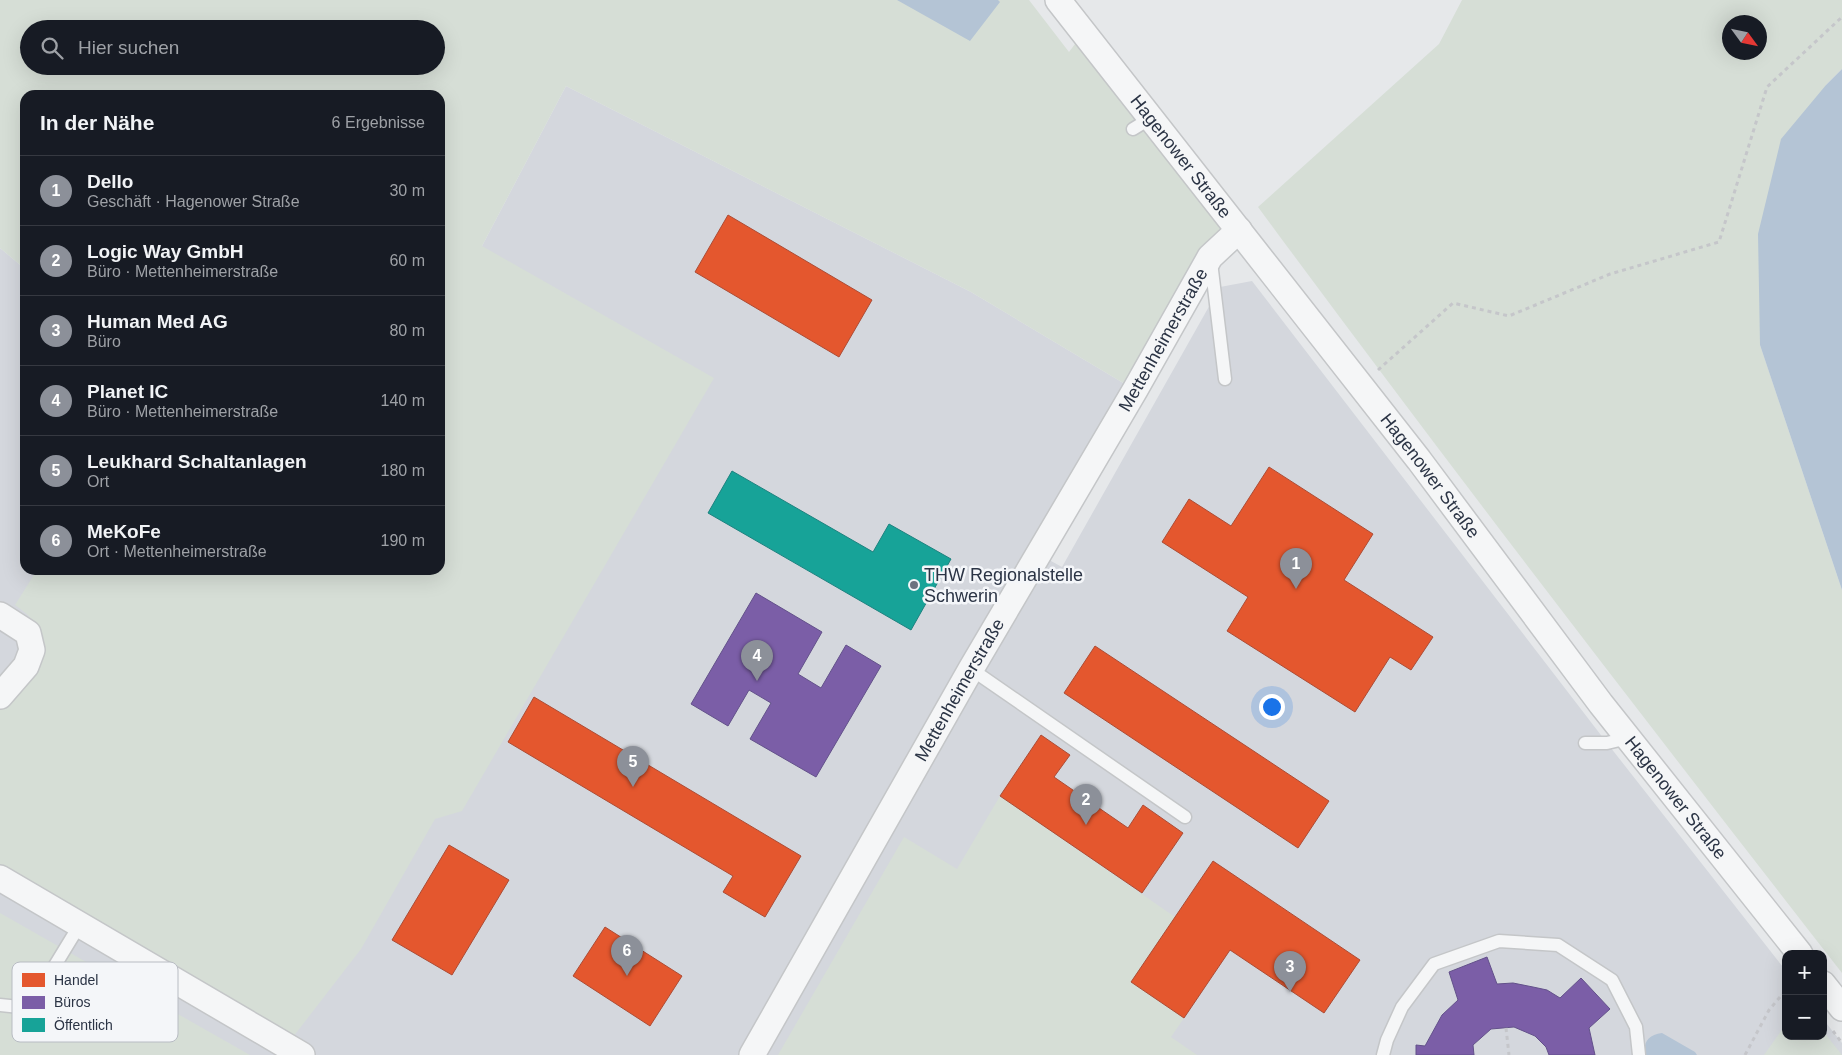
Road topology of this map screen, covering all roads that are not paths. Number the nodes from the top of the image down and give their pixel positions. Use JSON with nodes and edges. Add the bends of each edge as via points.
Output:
{"nodes":[{"id":1,"x":1058,"y":0,"type":"edge"},
{"id":2,"x":1239,"y":230,"type":"junction"},
{"id":3,"x":1210,"y":257,"type":"junction"},
{"id":4,"x":1226,"y":379,"type":"dead end"},
{"id":5,"x":0,"y":615,"type":"edge"},
{"id":6,"x":971,"y":669,"type":"junction"},
{"id":7,"x":0,"y":696,"type":"edge"},
{"id":8,"x":1628,"y":738,"type":"junction"},
{"id":9,"x":1585,"y":743,"type":"dead end"},
{"id":10,"x":1185,"y":817,"type":"dead end"},
{"id":11,"x":0,"y":878,"type":"edge"},
{"id":12,"x":79,"y":926,"type":"junction"},
{"id":13,"x":1797,"y":950,"type":"edge"},
{"id":14,"x":57,"y":962,"type":"edge"},
{"id":15,"x":141,"y":962,"type":"edge"},
{"id":16,"x":178,"y":983,"type":"edge"},
{"id":17,"x":1827,"y":989,"type":"edge"},
{"id":18,"x":1842,"y":1008,"type":"edge"},
{"id":19,"x":302,"y":1055,"type":"edge"},
{"id":20,"x":752,"y":1055,"type":"edge"},
{"id":21,"x":1384,"y":1055,"type":"edge"},
{"id":22,"x":1639,"y":1055,"type":"edge"}],
"edges":[{"from":1,"to":2,"type":"street","name":"Hagenower Straße","via":[[1142,123]]},
{"from":2,"to":3,"type":"street","name":"Mettenheimerstraße"},
{"from":2,"to":8,"type":"street","name":"Hagenower Straße"},
{"from":3,"to":4,"type":"lane"},
{"from":3,"to":6,"type":"street","name":"Mettenheimerstraße"},
{"from":5,"to":7,"type":"street","via":[[28,633],[32,650],[26,666]]},
{"from":6,"to":10,"type":"lane"},
{"from":6,"to":20,"type":"street","name":"Mettenheimerstraße"},
{"from":8,"to":9,"type":"lane"},
{"from":8,"to":13,"type":"street","name":"Hagenower Straße"},
{"from":11,"to":12,"type":"street"},
{"from":12,"to":14,"type":"lane"},
{"from":12,"to":15,"type":"street"},
{"from":16,"to":19,"type":"street"},
{"from":17,"to":18,"type":"street"},
{"from":21,"to":22,"type":"lane","via":[[1387,1040],[1402,1008],[1434,964],[1499,940],[1558,944],[1612,980],[1636,1026]]}]}
